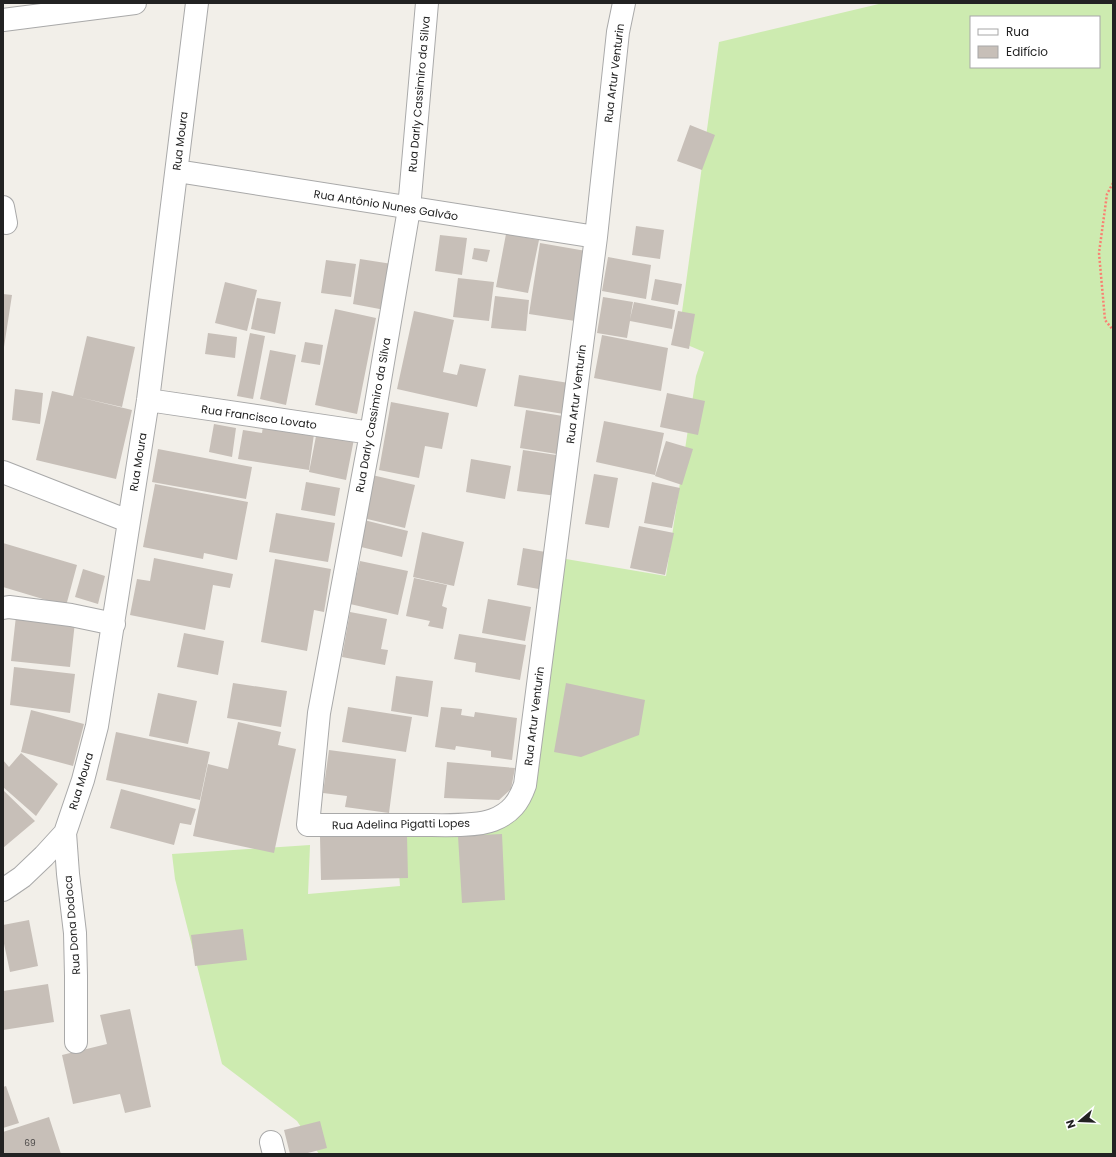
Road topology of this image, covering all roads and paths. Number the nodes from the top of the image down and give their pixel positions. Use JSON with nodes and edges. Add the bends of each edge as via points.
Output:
{"nodes":[{"id":1,"x":135,"y":3,"type":"edge"},
{"id":2,"x":197,"y":3,"type":"edge"},
{"id":3,"x":427,"y":3,"type":"edge"},
{"id":4,"x":624,"y":3,"type":"edge"},
{"id":5,"x":3,"y":20,"type":"edge"},
{"id":6,"x":177,"y":171,"type":"junction"},
{"id":7,"x":1113,"y":183,"type":"edge"},
{"id":8,"x":409,"y":209,"type":"junction"},
{"id":9,"x":596,"y":237,"type":"junction"},
{"id":10,"x":1113,"y":330,"type":"edge"},
{"id":11,"x":148,"y":400,"type":"junction"},
{"id":12,"x":371,"y":433,"type":"junction"},
{"id":13,"x":3,"y":472,"type":"edge"},
{"id":14,"x":128,"y":521,"type":"junction"},
{"id":15,"x":3,"y":608,"type":"edge"},
{"id":16,"x":114,"y":624,"type":"junction"},
{"id":17,"x":525,"y":785,"type":"joint"},
{"id":18,"x":308,"y":825,"type":"joint"},
{"id":19,"x":65,"y":833,"type":"junction"},
{"id":20,"x":3,"y":890,"type":"edge"},
{"id":21,"x":76,"y":1042,"type":"dead end"}],
"edges":[{"from":1,"to":5,"type":"street"},
{"from":2,"to":6,"type":"street","name":"Rua Moura"},
{"from":3,"to":8,"type":"street","name":"Rua Darly Cassimiro da Silva"},
{"from":4,"to":9,"type":"street","name":"Rua Artur Venturin","via":[[618,32]]},
{"from":6,"to":8,"type":"street","name":"Rua Antônio Nunes Galvão"},
{"from":6,"to":11,"type":"street","name":"Rua Moura"},
{"from":7,"to":10,"type":"path","via":[[1107,194],[1099,253],[1106,320]]},
{"from":8,"to":9,"type":"street","name":"Rua Antônio Nunes Galvão"},
{"from":8,"to":12,"type":"street","name":"Rua Darly Cassimiro da Silva"},
{"from":9,"to":17,"type":"street","name":"Rua Artur Venturin"},
{"from":11,"to":12,"type":"street","name":"Rua Francisco Lovato"},
{"from":11,"to":14,"type":"street","name":"Rua Moura"},
{"from":12,"to":18,"type":"street","name":"Rua Darly Cassimiro da Silva","via":[[319,713]]},
{"from":13,"to":14,"type":"street"},
{"from":14,"to":16,"type":"street","name":"Rua Moura"},
{"from":15,"to":16,"type":"street","via":[[71,615]]},
{"from":16,"to":19,"type":"street","name":"Rua Moura","via":[[97,726],[83,780]]},
{"from":17,"to":18,"type":"street","name":"Rua Adelina Pigatti Lopes","via":[[519,800],[509,811],[493,820],[472,824]]},
{"from":19,"to":20,"type":"street","name":"Rua Moura","via":[[22,877]]},
{"from":19,"to":21,"type":"street","name":"Rua Dona Dodoca","via":[[75,933]]}]}
